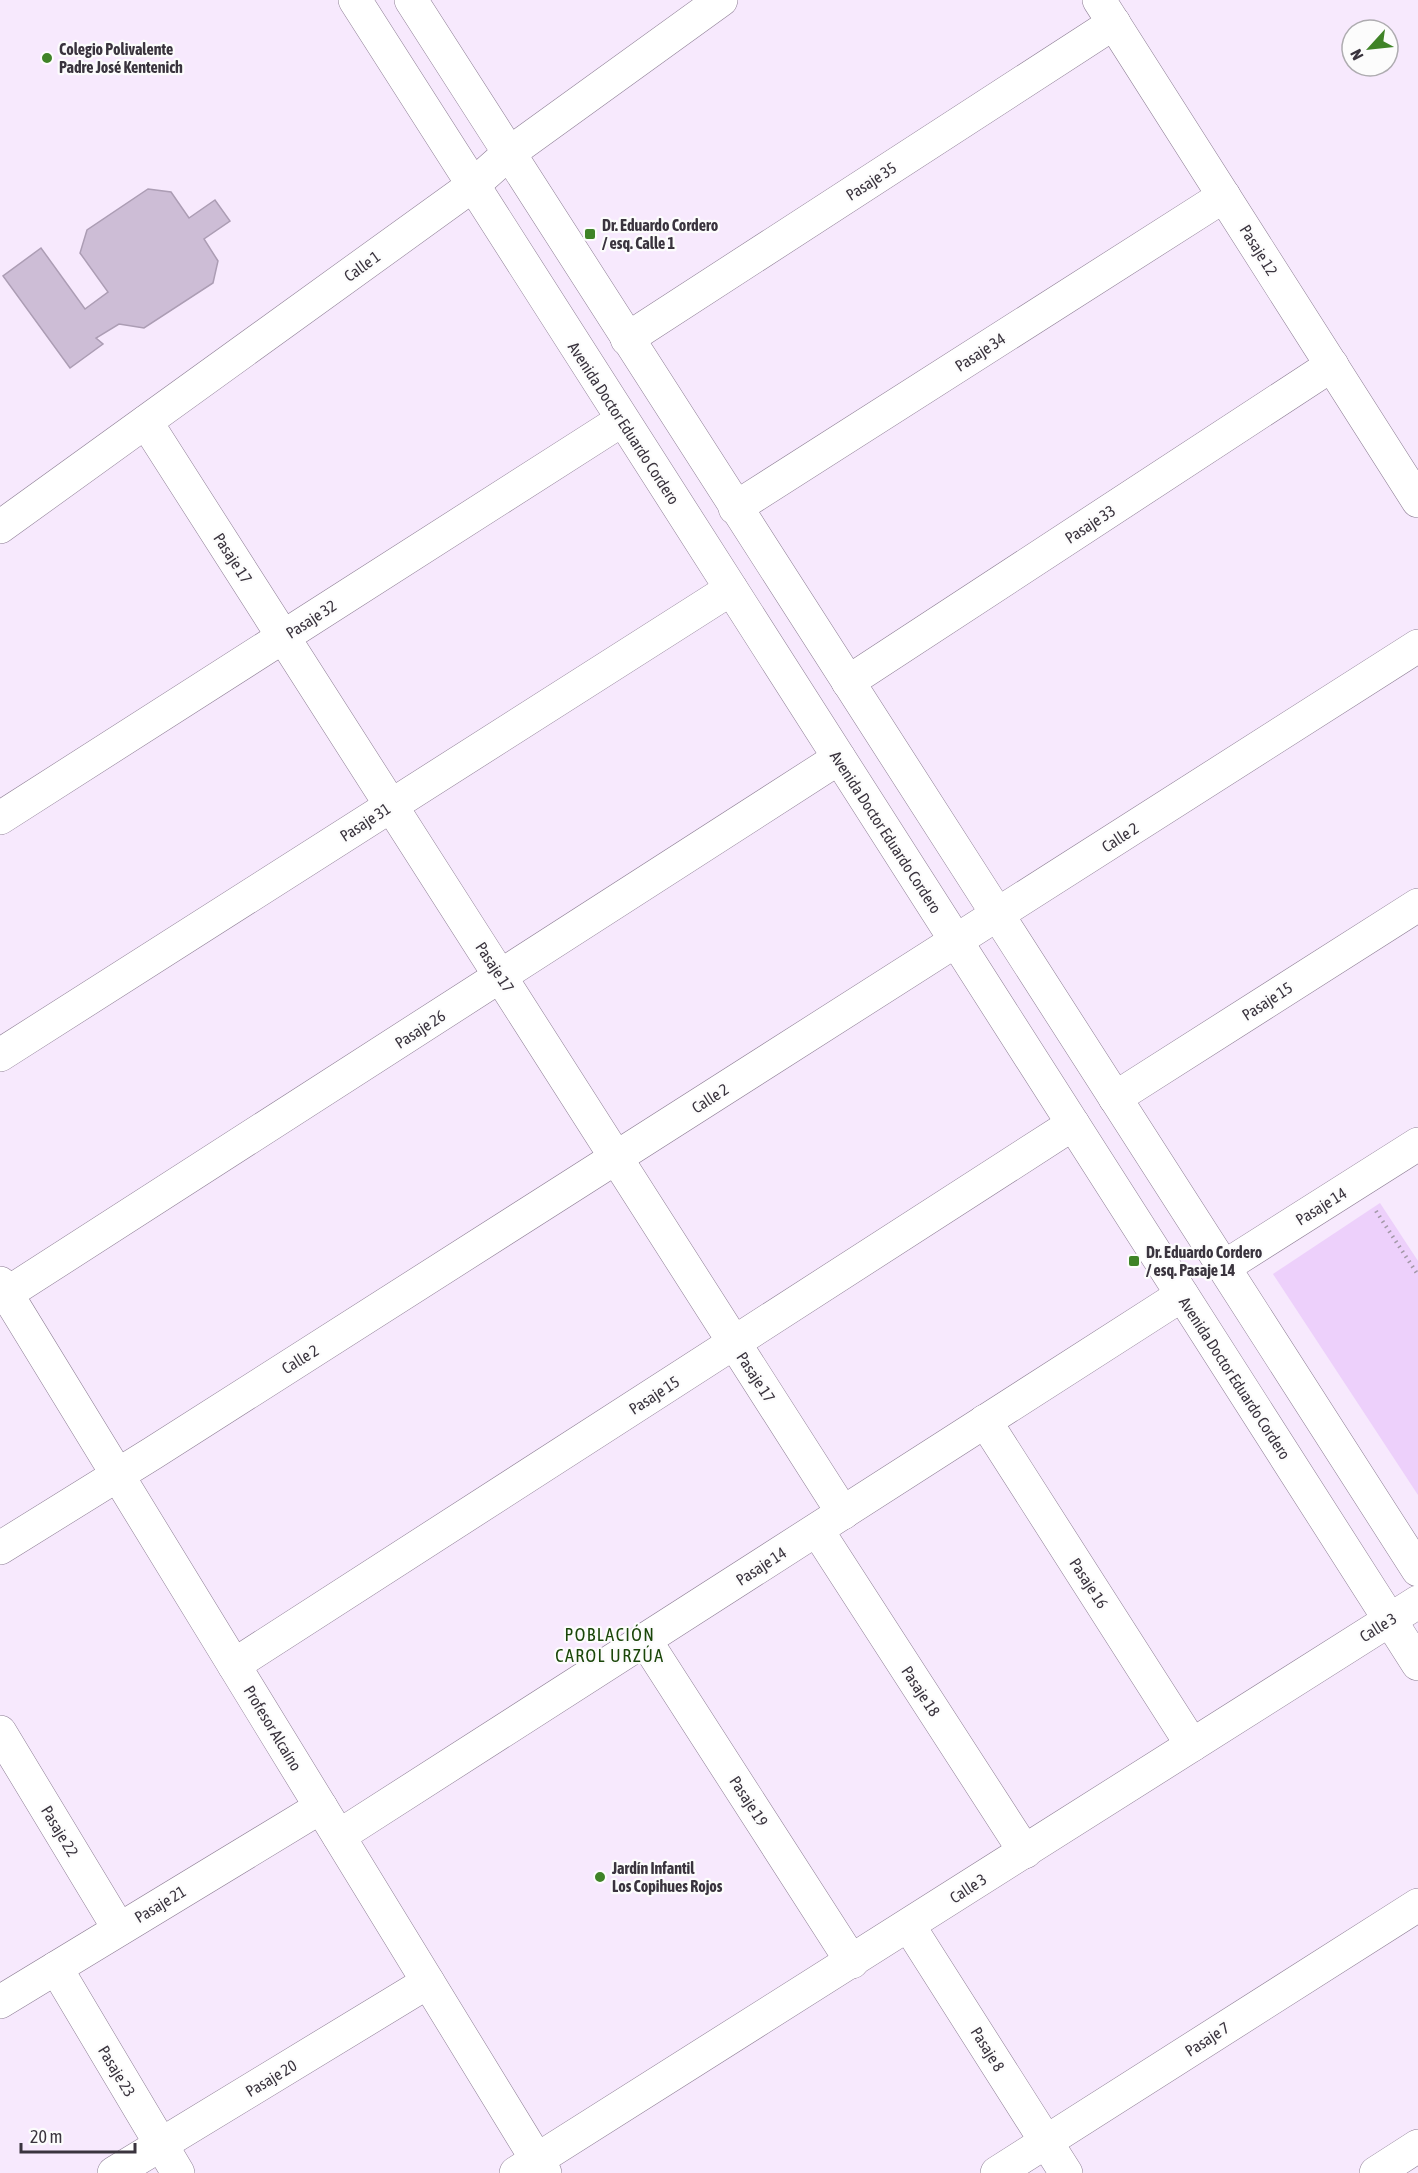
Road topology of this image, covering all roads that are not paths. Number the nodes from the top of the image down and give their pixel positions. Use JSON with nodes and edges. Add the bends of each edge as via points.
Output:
{"nodes":[{"id":1,"x":354,"y":0,"type":"edge"},
{"id":2,"x":411,"y":0,"type":"edge"},
{"id":3,"x":721,"y":0,"type":"edge"},
{"id":4,"x":688,"y":10,"type":"edge"},
{"id":5,"x":1106,"y":11,"type":"edge"},
{"id":6,"x":508,"y":154,"type":"junction"},
{"id":7,"x":472,"y":186,"type":"junction"},
{"id":8,"x":1224,"y":196,"type":"junction"},
{"id":9,"x":627,"y":339,"type":"junction"},
{"id":10,"x":1332,"y":365,"type":"junction"},
{"id":11,"x":622,"y":420,"type":"junction"},
{"id":12,"x":146,"y":422,"type":"junction"},
{"id":13,"x":1418,"y":501,"type":"edge"},
{"id":14,"x":735,"y":508,"type":"junction"},
{"id":15,"x":0,"y":528,"type":"edge"},
{"id":16,"x":730,"y":589,"type":"junction"},
{"id":17,"x":283,"y":637,"type":"junction"},
{"id":18,"x":1418,"y":646,"type":"edge"},
{"id":19,"x":848,"y":682,"type":"junction"},
{"id":20,"x":839,"y":758,"type":"junction"},
{"id":21,"x":391,"y":805,"type":"junction"},
{"id":22,"x":0,"y":818,"type":"edge"},
{"id":23,"x":1418,"y":905,"type":"edge"},
{"id":24,"x":997,"y":915,"type":"junction"},
{"id":25,"x":956,"y":942,"type":"junction"},
{"id":26,"x":500,"y":976,"type":"junction"},
{"id":27,"x":0,"y":1055,"type":"edge"},
{"id":28,"x":1115,"y":1098,"type":"junction"},
{"id":29,"x":1073,"y":1124,"type":"junction"},
{"id":30,"x":1418,"y":1144,"type":"edge"},
{"id":31,"x":616,"y":1158,"type":"junction"},
{"id":32,"x":1224,"y":1267,"type":"junction"},
{"id":33,"x":2,"y":1292,"type":"edge"},
{"id":34,"x":1182,"y":1295,"type":"junction"},
{"id":35,"x":735,"y":1342,"type":"junction"},
{"id":36,"x":985,"y":1421,"type":"junction"},
{"id":37,"x":118,"y":1475,"type":"junction"},
{"id":38,"x":830,"y":1521,"type":"junction"},
{"id":39,"x":0,"y":1548,"type":"edge"},
{"id":40,"x":1418,"y":1570,"type":"edge"},
{"id":41,"x":1418,"y":1602,"type":"edge"},
{"id":42,"x":1389,"y":1620,"type":"junction"},
{"id":43,"x":645,"y":1640,"type":"junction"},
{"id":44,"x":1418,"y":1664,"type":"edge"},
{"id":45,"x":234,"y":1665,"type":"junction"},
{"id":46,"x":0,"y":1732,"type":"edge"},
{"id":47,"x":1192,"y":1745,"type":"junction"},
{"id":48,"x":321,"y":1807,"type":"junction"},
{"id":49,"x":339,"y":1836,"type":"junction"},
{"id":50,"x":1025,"y":1852,"type":"junction"},
{"id":51,"x":1418,"y":1905,"type":"edge"},
{"id":52,"x":909,"y":1926,"type":"junction"},
{"id":53,"x":119,"y":1929,"type":"junction"},
{"id":54,"x":852,"y":1962,"type":"junction"},
{"id":55,"x":56,"y":1968,"type":"junction"},
{"id":56,"x":428,"y":1982,"type":"junction"},
{"id":57,"x":0,"y":2002,"type":"edge"},
{"id":58,"x":1046,"y":2142,"type":"junction"},
{"id":59,"x":161,"y":2144,"type":"junction"},
{"id":60,"x":1418,"y":2146,"type":"edge"},
{"id":61,"x":533,"y":2169,"type":"edge"},
{"id":62,"x":114,"y":2173,"type":"edge"},
{"id":63,"x":178,"y":2173,"type":"edge"},
{"id":64,"x":997,"y":2173,"type":"edge"},
{"id":65,"x":1066,"y":2173,"type":"edge"},
{"id":66,"x":1376,"y":2173,"type":"edge"}],
"edges":[{"from":1,"to":7,"type":"street","name":"Avenida Doctor Eduardo Cordero"},
{"from":2,"to":6,"type":"street"},
{"from":3,"to":4,"type":"street","name":"Calle 1"},
{"from":4,"to":6,"type":"street","name":"Calle 1"},
{"from":5,"to":8,"type":"street","name":"Pasaje 12"},
{"from":5,"to":9,"type":"street","name":"Pasaje 35"},
{"from":6,"to":7,"type":"street","name":"Calle 1"},
{"from":6,"to":9,"type":"street"},
{"from":7,"to":11,"type":"street","name":"Avenida Doctor Eduardo Cordero"},
{"from":7,"to":12,"type":"street","name":"Calle 1"},
{"from":8,"to":10,"type":"street","name":"Pasaje 12"},
{"from":8,"to":14,"type":"street","name":"Pasaje 34"},
{"from":9,"to":14,"type":"street"},
{"from":10,"to":13,"type":"street","name":"Pasaje 12"},
{"from":10,"to":19,"type":"street","name":"Pasaje 33"},
{"from":11,"to":16,"type":"street","name":"Avenida Doctor Eduardo Cordero"},
{"from":11,"to":17,"type":"street","name":"Pasaje 32"},
{"from":12,"to":15,"type":"street","name":"Calle 1"},
{"from":12,"to":17,"type":"street","name":"Pasaje 17"},
{"from":14,"to":19,"type":"street"},
{"from":16,"to":20,"type":"street","name":"Avenida Doctor Eduardo Cordero"},
{"from":16,"to":21,"type":"street","name":"Pasaje 31"},
{"from":17,"to":21,"type":"street","name":"Pasaje 17"},
{"from":17,"to":22,"type":"street","name":"Pasaje 32"},
{"from":18,"to":24,"type":"street","name":"Calle 2"},
{"from":19,"to":24,"type":"street"},
{"from":20,"to":25,"type":"street","name":"Avenida Doctor Eduardo Cordero"},
{"from":20,"to":26,"type":"street","name":"Pasaje 26"},
{"from":21,"to":26,"type":"street","name":"Pasaje 17"},
{"from":21,"to":27,"type":"street","name":"Pasaje 31"},
{"from":23,"to":28,"type":"street","name":"Pasaje 15"},
{"from":24,"to":25,"type":"street","name":"Calle 2"},
{"from":24,"to":28,"type":"street"},
{"from":25,"to":29,"type":"street","name":"Avenida Doctor Eduardo Cordero"},
{"from":25,"to":31,"type":"street","name":"Calle 2"},
{"from":26,"to":31,"type":"street","name":"Pasaje 17"},
{"from":26,"to":33,"type":"street","name":"Pasaje 26"},
{"from":28,"to":32,"type":"street"},
{"from":29,"to":34,"type":"street","name":"Avenida Doctor Eduardo Cordero"},
{"from":29,"to":35,"type":"street","name":"Pasaje 15"},
{"from":30,"to":32,"type":"street","name":"Pasaje 14"},
{"from":31,"to":35,"type":"street","name":"Pasaje 17"},
{"from":31,"to":37,"type":"street","name":"Calle 2"},
{"from":32,"to":40,"type":"street"},
{"from":33,"to":37,"type":"street","name":"Profesor Alcaíno"},
{"from":34,"to":36,"type":"street","name":"Pasaje 14"},
{"from":34,"to":42,"type":"street","name":"Avenida Doctor Eduardo Cordero"},
{"from":35,"to":38,"type":"street","name":"Pasaje 17"},
{"from":35,"to":45,"type":"street","name":"Pasaje 15"},
{"from":36,"to":38,"type":"street","name":"Pasaje 14"},
{"from":36,"to":47,"type":"street","name":"Pasaje 16"},
{"from":37,"to":39,"type":"street","name":"Calle 2"},
{"from":37,"to":45,"type":"street","name":"Profesor Alcaíno"},
{"from":38,"to":43,"type":"street","name":"Pasaje 14"},
{"from":38,"to":50,"type":"street","name":"Pasaje 18"},
{"from":41,"to":42,"type":"street","name":"Calle 3"},
{"from":42,"to":44,"type":"street","name":"Avenida Doctor Eduardo Cordero"},
{"from":42,"to":47,"type":"street","name":"Calle 3"},
{"from":43,"to":49,"type":"street","name":"Pasaje 14"},
{"from":43,"to":54,"type":"street","name":"Pasaje 19"},
{"from":45,"to":48,"type":"street","name":"Profesor Alcaíno"},
{"from":46,"to":53,"type":"street","name":"Pasaje 22"},
{"from":47,"to":50,"type":"street","name":"Calle 3"},
{"from":48,"to":49,"type":"street","name":"Profesor Alcaíno"},
{"from":48,"to":53,"type":"street","name":"Pasaje 21"},
{"from":49,"to":56,"type":"street","name":"Profesor Alcaíno"},
{"from":50,"to":52,"type":"street","name":"Calle 3"},
{"from":51,"to":58,"type":"street","name":"Pasaje 7"},
{"from":52,"to":54,"type":"street","name":"Calle 3"},
{"from":52,"to":58,"type":"street","name":"Pasaje 8"},
{"from":53,"to":55,"type":"street","name":"Pasaje 21"},
{"from":54,"to":61,"type":"street","name":"Calle 3"},
{"from":55,"to":57,"type":"street","name":"Pasaje 21"},
{"from":55,"to":59,"type":"street","name":"Pasaje 23"},
{"from":56,"to":59,"type":"street","name":"Pasaje 20"},
{"from":56,"to":61,"type":"street","name":"Profesor Alcaíno"},
{"from":58,"to":64,"type":"street","name":"Pasaje 7"},
{"from":58,"to":65,"type":"street","name":"Pasaje 8"},
{"from":59,"to":62,"type":"street","name":"Pasaje 20"},
{"from":59,"to":63,"type":"street","name":"Pasaje 23"},
{"from":60,"to":66,"type":"street"}]}
